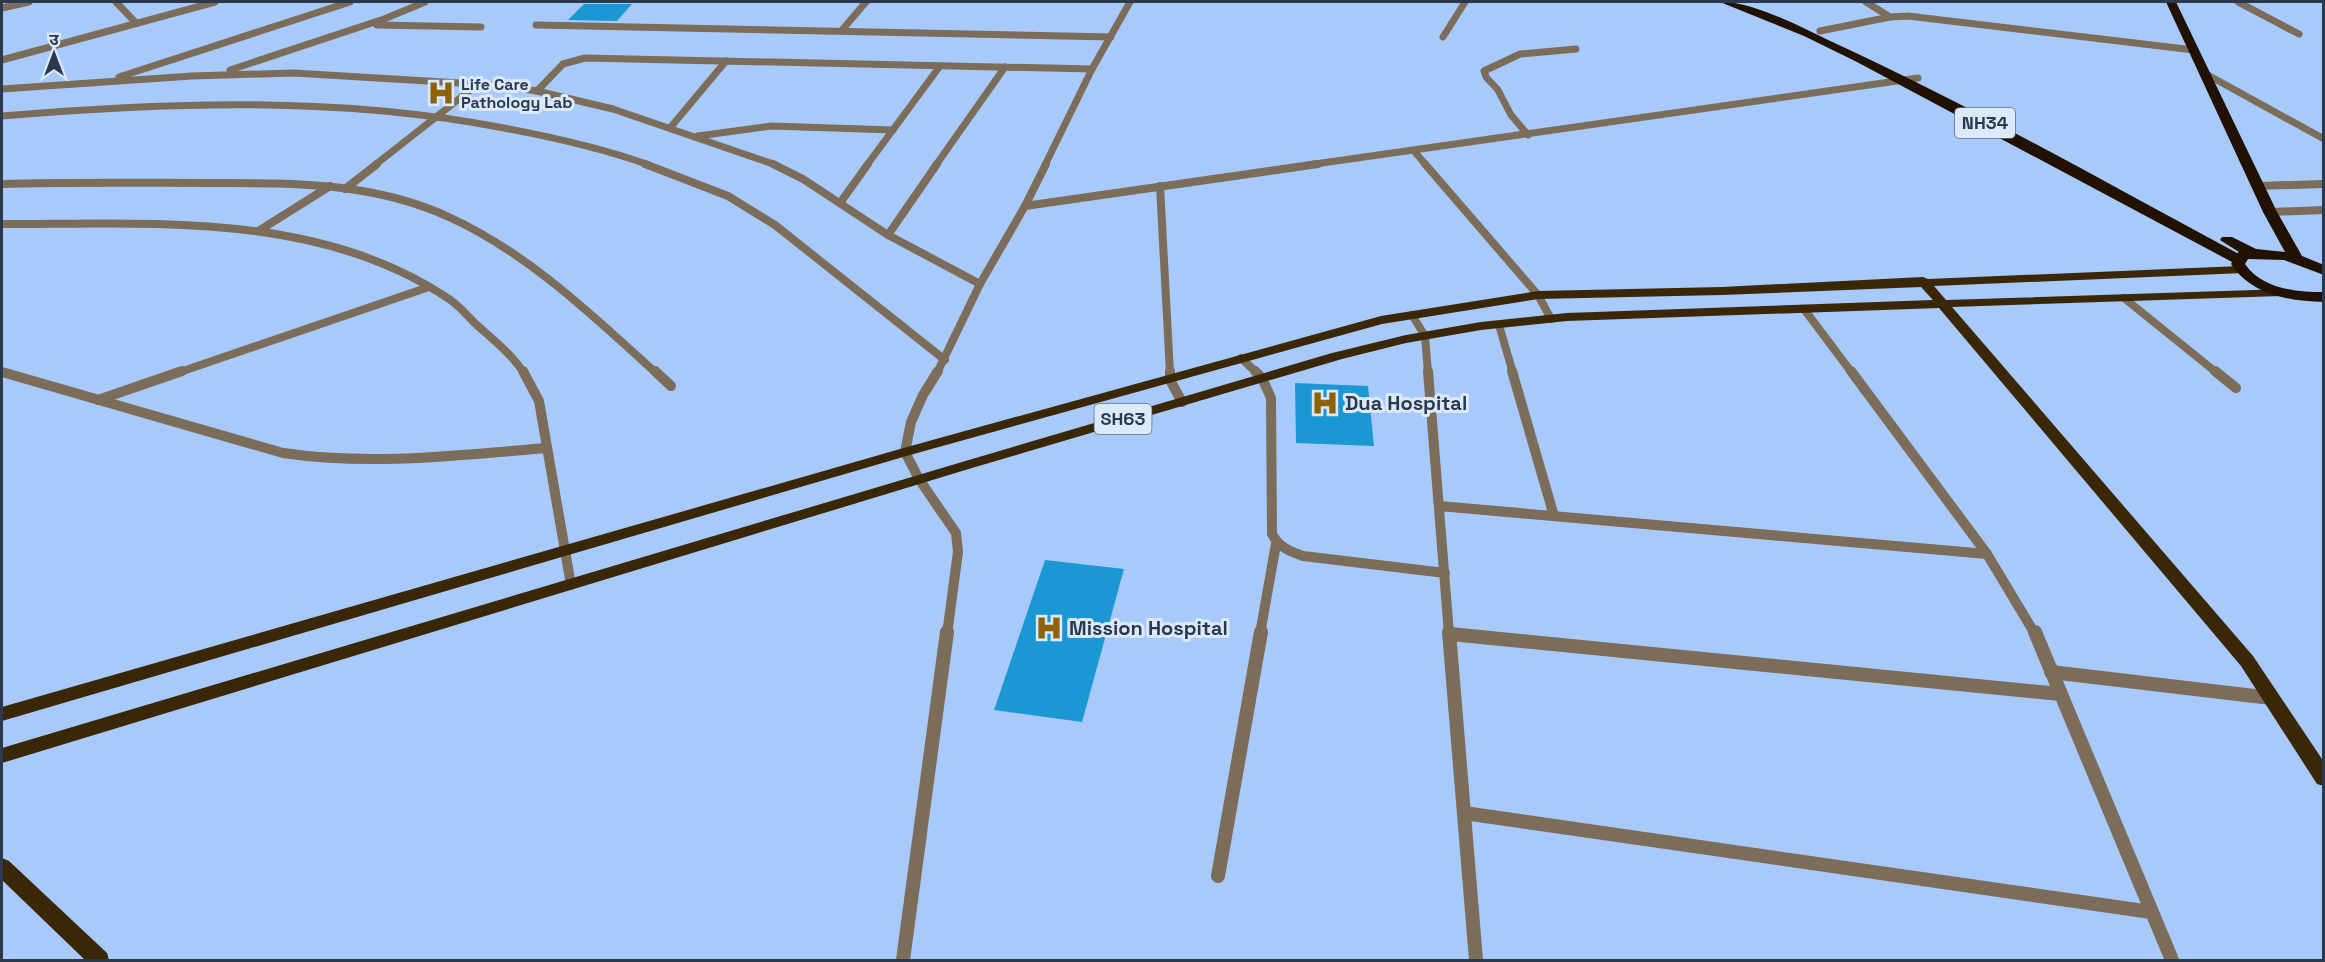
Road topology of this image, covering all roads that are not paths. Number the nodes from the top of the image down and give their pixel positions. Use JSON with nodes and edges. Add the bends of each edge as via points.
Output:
{"nodes":[{"id":1,"x":29,"y":2,"type":"edge"},
{"id":2,"x":116,"y":2,"type":"edge"},
{"id":3,"x":215,"y":2,"type":"edge"},
{"id":4,"x":350,"y":2,"type":"edge"},
{"id":5,"x":425,"y":2,"type":"edge"},
{"id":6,"x":866,"y":2,"type":"edge"},
{"id":7,"x":1130,"y":2,"type":"edge"},
{"id":8,"x":1465,"y":2,"type":"edge"},
{"id":9,"x":1725,"y":2,"type":"edge"},
{"id":10,"x":1748,"y":2,"type":"edge"},
{"id":11,"x":1866,"y":2,"type":"edge"},
{"id":12,"x":2171,"y":2,"type":"edge"},
{"id":13,"x":2238,"y":2,"type":"edge"},
{"id":14,"x":2,"y":8,"type":"edge"},
{"id":15,"x":1890,"y":18,"type":"junction"},
{"id":16,"x":136,"y":23,"type":"junction"},
{"id":17,"x":367,"y":25,"type":"junction"},
{"id":18,"x":536,"y":25,"type":"dead end"},
{"id":19,"x":481,"y":27,"type":"dead end"},
{"id":20,"x":842,"y":30,"type":"junction"},
{"id":21,"x":1820,"y":32,"type":"junction"},
{"id":22,"x":2299,"y":34,"type":"dead end"},
{"id":23,"x":1111,"y":37,"type":"junction"},
{"id":24,"x":1443,"y":37,"type":"dead end"},
{"id":25,"x":1576,"y":49,"type":"dead end"},
{"id":26,"x":2194,"y":50,"type":"junction"},
{"id":27,"x":2,"y":60,"type":"edge"},
{"id":28,"x":726,"y":61,"type":"junction"},
{"id":29,"x":940,"y":66,"type":"junction"},
{"id":30,"x":1005,"y":67,"type":"junction"},
{"id":31,"x":1092,"y":69,"type":"junction"},
{"id":32,"x":2206,"y":74,"type":"junction"},
{"id":33,"x":217,"y":75,"type":"junction"},
{"id":34,"x":1918,"y":78,"type":"junction"},
{"id":35,"x":1903,"y":80,"type":"junction"},
{"id":36,"x":104,"y":82,"type":"junction"},
{"id":37,"x":478,"y":84,"type":"junction"},
{"id":38,"x":2,"y":89,"type":"edge"},
{"id":39,"x":537,"y":91,"type":"junction"},
{"id":40,"x":2,"y":116,"type":"edge"},
{"id":41,"x":438,"y":116,"type":"junction"},
{"id":42,"x":670,"y":128,"type":"junction"},
{"id":43,"x":893,"y":130,"type":"junction"},
{"id":44,"x":1528,"y":135,"type":"junction"},
{"id":45,"x":694,"y":137,"type":"junction"},
{"id":46,"x":2324,"y":139,"type":"edge"},
{"id":47,"x":1414,"y":151,"type":"junction"},
{"id":48,"x":2,"y":184,"type":"edge"},
{"id":49,"x":2324,"y":184,"type":"edge"},
{"id":50,"x":330,"y":186,"type":"junction"},
{"id":51,"x":1160,"y":186,"type":"junction"},
{"id":52,"x":2258,"y":186,"type":"junction"},
{"id":53,"x":345,"y":189,"type":"junction"},
{"id":54,"x":840,"y":203,"type":"junction"},
{"id":55,"x":1025,"y":206,"type":"junction"},
{"id":56,"x":2324,"y":210,"type":"edge"},
{"id":57,"x":2270,"y":212,"type":"junction"},
{"id":58,"x":2,"y":224,"type":"edge"},
{"id":59,"x":260,"y":230,"type":"junction"},
{"id":60,"x":888,"y":235,"type":"junction"},
{"id":61,"x":2296,"y":259,"type":"junction"},
{"id":62,"x":2244,"y":261,"type":"junction"},
{"id":63,"x":2324,"y":271,"type":"edge"},
{"id":64,"x":1923,"y":281,"type":"junction"},
{"id":65,"x":980,"y":284,"type":"junction"},
{"id":66,"x":429,"y":287,"type":"junction"},
{"id":67,"x":1722,"y":291,"type":"junction"},
{"id":68,"x":2281,"y":292,"type":"junction"},
{"id":69,"x":1538,"y":295,"type":"junction"},
{"id":70,"x":2124,"y":298,"type":"junction"},
{"id":71,"x":2320,"y":299,"type":"edge"},
{"id":72,"x":1943,"y":305,"type":"junction"},
{"id":73,"x":1804,"y":309,"type":"junction"},
{"id":74,"x":1739,"y":312,"type":"junction"},
{"id":75,"x":1412,"y":315,"type":"junction"},
{"id":76,"x":1551,"y":319,"type":"junction"},
{"id":77,"x":1499,"y":325,"type":"junction"},
{"id":78,"x":1425,"y":336,"type":"junction"},
{"id":79,"x":1241,"y":358,"type":"junction"},
{"id":80,"x":945,"y":360,"type":"junction"},
{"id":81,"x":2,"y":372,"type":"edge"},
{"id":82,"x":1262,"y":378,"type":"junction"},
{"id":83,"x":1170,"y":380,"type":"junction"},
{"id":84,"x":671,"y":386,"type":"dead end"},
{"id":85,"x":2236,"y":388,"type":"dead end"},
{"id":86,"x":98,"y":400,"type":"junction"},
{"id":87,"x":1182,"y":402,"type":"junction"},
{"id":88,"x":547,"y":448,"type":"junction"},
{"id":89,"x":905,"y":452,"type":"junction"},
{"id":90,"x":919,"y":480,"type":"junction"},
{"id":91,"x":1439,"y":506,"type":"junction"},
{"id":92,"x":1554,"y":516,"type":"junction"},
{"id":93,"x":1276,"y":544,"type":"junction"},
{"id":94,"x":564,"y":552,"type":"junction"},
{"id":95,"x":1987,"y":554,"type":"junction"},
{"id":96,"x":1444,"y":573,"type":"junction"},
{"id":97,"x":571,"y":585,"type":"junction"},
{"id":98,"x":1450,"y":634,"type":"junction"},
{"id":99,"x":2051,"y":672,"type":"junction"},
{"id":100,"x":2060,"y":694,"type":"junction"},
{"id":101,"x":2271,"y":698,"type":"junction"},
{"id":102,"x":2,"y":714,"type":"edge"},
{"id":103,"x":2,"y":756,"type":"edge"},
{"id":104,"x":2324,"y":778,"type":"edge"},
{"id":105,"x":1464,"y":813,"type":"junction"},
{"id":106,"x":2,"y":867,"type":"edge"},
{"id":107,"x":1218,"y":876,"type":"dead end"},
{"id":108,"x":2151,"y":912,"type":"junction"},
{"id":109,"x":99,"y":960,"type":"edge"},
{"id":110,"x":903,"y":960,"type":"edge"},
{"id":111,"x":1476,"y":960,"type":"edge"},
{"id":112,"x":2172,"y":960,"type":"edge"}],
"edges":[{"from":1,"to":14,"type":"street"},
{"from":2,"to":16,"type":"street"},
{"from":3,"to":16,"type":"street"},
{"from":4,"to":36,"type":"street"},
{"from":5,"to":17,"type":"street"},
{"from":6,"to":20,"type":"street"},
{"from":7,"to":23,"type":"street"},
{"from":8,"to":24,"type":"street"},
{"from":9,"to":35,"type":"highway","number":"NH34","via":[[1838,47]]},
{"from":10,"to":21,"type":"highway","number":"NH34"},
{"from":11,"to":15,"type":"street"},
{"from":12,"to":26,"type":"highway"},
{"from":13,"to":22,"type":"street"},
{"from":15,"to":21,"type":"street"},
{"from":15,"to":26,"type":"street","via":[[1922,17]]},
{"from":16,"to":27,"type":"street"},
{"from":17,"to":19,"type":"street"},
{"from":17,"to":33,"type":"street"},
{"from":18,"to":20,"type":"street"},
{"from":20,"to":23,"type":"street"},
{"from":21,"to":34,"type":"highway","number":"NH34"},
{"from":23,"to":31,"type":"street"},
{"from":25,"to":44,"type":"street","via":[[1520,54],[1484,71],[1510,115]]},
{"from":26,"to":32,"type":"highway"},
{"from":28,"to":29,"type":"street"},
{"from":28,"to":39,"type":"street","via":[[576,59],[563,64]]},
{"from":28,"to":42,"type":"street"},
{"from":29,"to":30,"type":"street"},
{"from":29,"to":43,"type":"street"},
{"from":30,"to":31,"type":"street"},
{"from":30,"to":60,"type":"street"},
{"from":31,"to":55,"type":"street"},
{"from":32,"to":46,"type":"street"},
{"from":32,"to":52,"type":"highway"},
{"from":33,"to":36,"type":"street"},
{"from":33,"to":37,"type":"street","via":[[334,74]]},
{"from":34,"to":35,"type":"street"},
{"from":34,"to":62,"type":"highway","number":"NH34","via":[[2070,155]]},
{"from":35,"to":44,"type":"street"},
{"from":35,"to":62,"type":"highway","number":"NH34"},
{"from":36,"to":38,"type":"street"},
{"from":37,"to":39,"type":"street"},
{"from":37,"to":41,"type":"street"},
{"from":39,"to":42,"type":"street","via":[[578,99]]},
{"from":40,"to":41,"type":"street","via":[[193,104],[333,106]]},
{"from":41,"to":53,"type":"street"},
{"from":41,"to":80,"type":"street","via":[[605,150],[722,193],[775,225]]},
{"from":42,"to":45,"type":"street"},
{"from":43,"to":45,"type":"street","via":[[771,126]]},
{"from":43,"to":54,"type":"street"},
{"from":44,"to":47,"type":"street"},
{"from":45,"to":54,"type":"street","via":[[773,164]]},
{"from":47,"to":51,"type":"street"},
{"from":47,"to":69,"type":"street"},
{"from":48,"to":50,"type":"street"},
{"from":49,"to":52,"type":"street"},
{"from":50,"to":53,"type":"street"},
{"from":50,"to":59,"type":"street"},
{"from":51,"to":55,"type":"street"},
{"from":51,"to":83,"type":"street"},
{"from":52,"to":57,"type":"highway"},
{"from":53,"to":84,"type":"street","via":[[413,203],[508,251],[547,277]]},
{"from":54,"to":60,"type":"street"},
{"from":55,"to":65,"type":"street"},
{"from":56,"to":57,"type":"street"},
{"from":57,"to":61,"type":"highway"},
{"from":58,"to":59,"type":"street","via":[[202,225]]},
{"from":59,"to":66,"type":"street","via":[[344,251]]},
{"from":60,"to":65,"type":"street"},
{"from":61,"to":62,"type":"highway","number":"NH34","via":[[2281,255]]},
{"from":61,"to":63,"type":"highway","number":"NH34"},
{"from":62,"to":64,"type":"main road","number":"SH63"},
{"from":62,"to":68,"type":"highway","number":"NH34","via":[[2256,282]]},
{"from":64,"to":67,"type":"main road","number":"SH63"},
{"from":64,"to":72,"type":"main road"},
{"from":65,"to":80,"type":"street"},
{"from":66,"to":86,"type":"street"},
{"from":66,"to":88,"type":"street","via":[[504,349],[530,378],[539,401]]},
{"from":67,"to":69,"type":"main road","number":"SH63"},
{"from":67,"to":74,"type":"main road"},
{"from":68,"to":70,"type":"main road","number":"SH63"},
{"from":68,"to":71,"type":"highway","number":"NH34"},
{"from":69,"to":75,"type":"main road","number":"SH63"},
{"from":69,"to":76,"type":"street"},
{"from":70,"to":72,"type":"main road","number":"SH63"},
{"from":70,"to":85,"type":"street"},
{"from":72,"to":73,"type":"main road","number":"SH63"},
{"from":72,"to":101,"type":"main road","via":[[2247,661]]},
{"from":73,"to":74,"type":"main road","number":"SH63"},
{"from":73,"to":95,"type":"street"},
{"from":74,"to":76,"type":"main road","number":"SH63"},
{"from":75,"to":78,"type":"street"},
{"from":75,"to":79,"type":"main road","number":"SH63","via":[[1348,328]]},
{"from":76,"to":77,"type":"main road","number":"SH63"},
{"from":77,"to":78,"type":"main road","number":"SH63"},
{"from":77,"to":92,"type":"street"},
{"from":78,"to":82,"type":"main road","number":"SH63"},
{"from":78,"to":91,"type":"street"},
{"from":79,"to":82,"type":"street"},
{"from":79,"to":83,"type":"main road","number":"SH63"},
{"from":80,"to":89,"type":"street","via":[[911,422]]},
{"from":81,"to":86,"type":"street"},
{"from":82,"to":87,"type":"main road","number":"SH63"},
{"from":82,"to":93,"type":"street","via":[[1270,398],[1272,534]]},
{"from":83,"to":87,"type":"street"},
{"from":83,"to":89,"type":"main road","number":"SH63"},
{"from":86,"to":88,"type":"street","via":[[283,453],[332,460]]},
{"from":87,"to":90,"type":"main road","number":"SH63"},
{"from":88,"to":94,"type":"street"},
{"from":89,"to":90,"type":"street"},
{"from":89,"to":94,"type":"main road","number":"SH63"},
{"from":90,"to":97,"type":"main road","number":"SH63"},
{"from":90,"to":110,"type":"street","via":[[956,533],[958,552]]},
{"from":91,"to":92,"type":"street"},
{"from":91,"to":96,"type":"street"},
{"from":92,"to":95,"type":"street"},
{"from":93,"to":96,"type":"street","via":[[1303,556]]},
{"from":93,"to":107,"type":"street"},
{"from":94,"to":97,"type":"street"},
{"from":94,"to":102,"type":"main road","number":"SH63"},
{"from":95,"to":99,"type":"street","via":[[2035,633]]},
{"from":96,"to":98,"type":"street"},
{"from":97,"to":103,"type":"main road","number":"SH63"},
{"from":98,"to":100,"type":"street"},
{"from":98,"to":105,"type":"street"},
{"from":99,"to":100,"type":"street"},
{"from":99,"to":101,"type":"street"},
{"from":100,"to":108,"type":"street"},
{"from":101,"to":104,"type":"main road"},
{"from":105,"to":108,"type":"street"},
{"from":105,"to":111,"type":"street"},
{"from":106,"to":109,"type":"main road"},
{"from":108,"to":112,"type":"street"}]}
